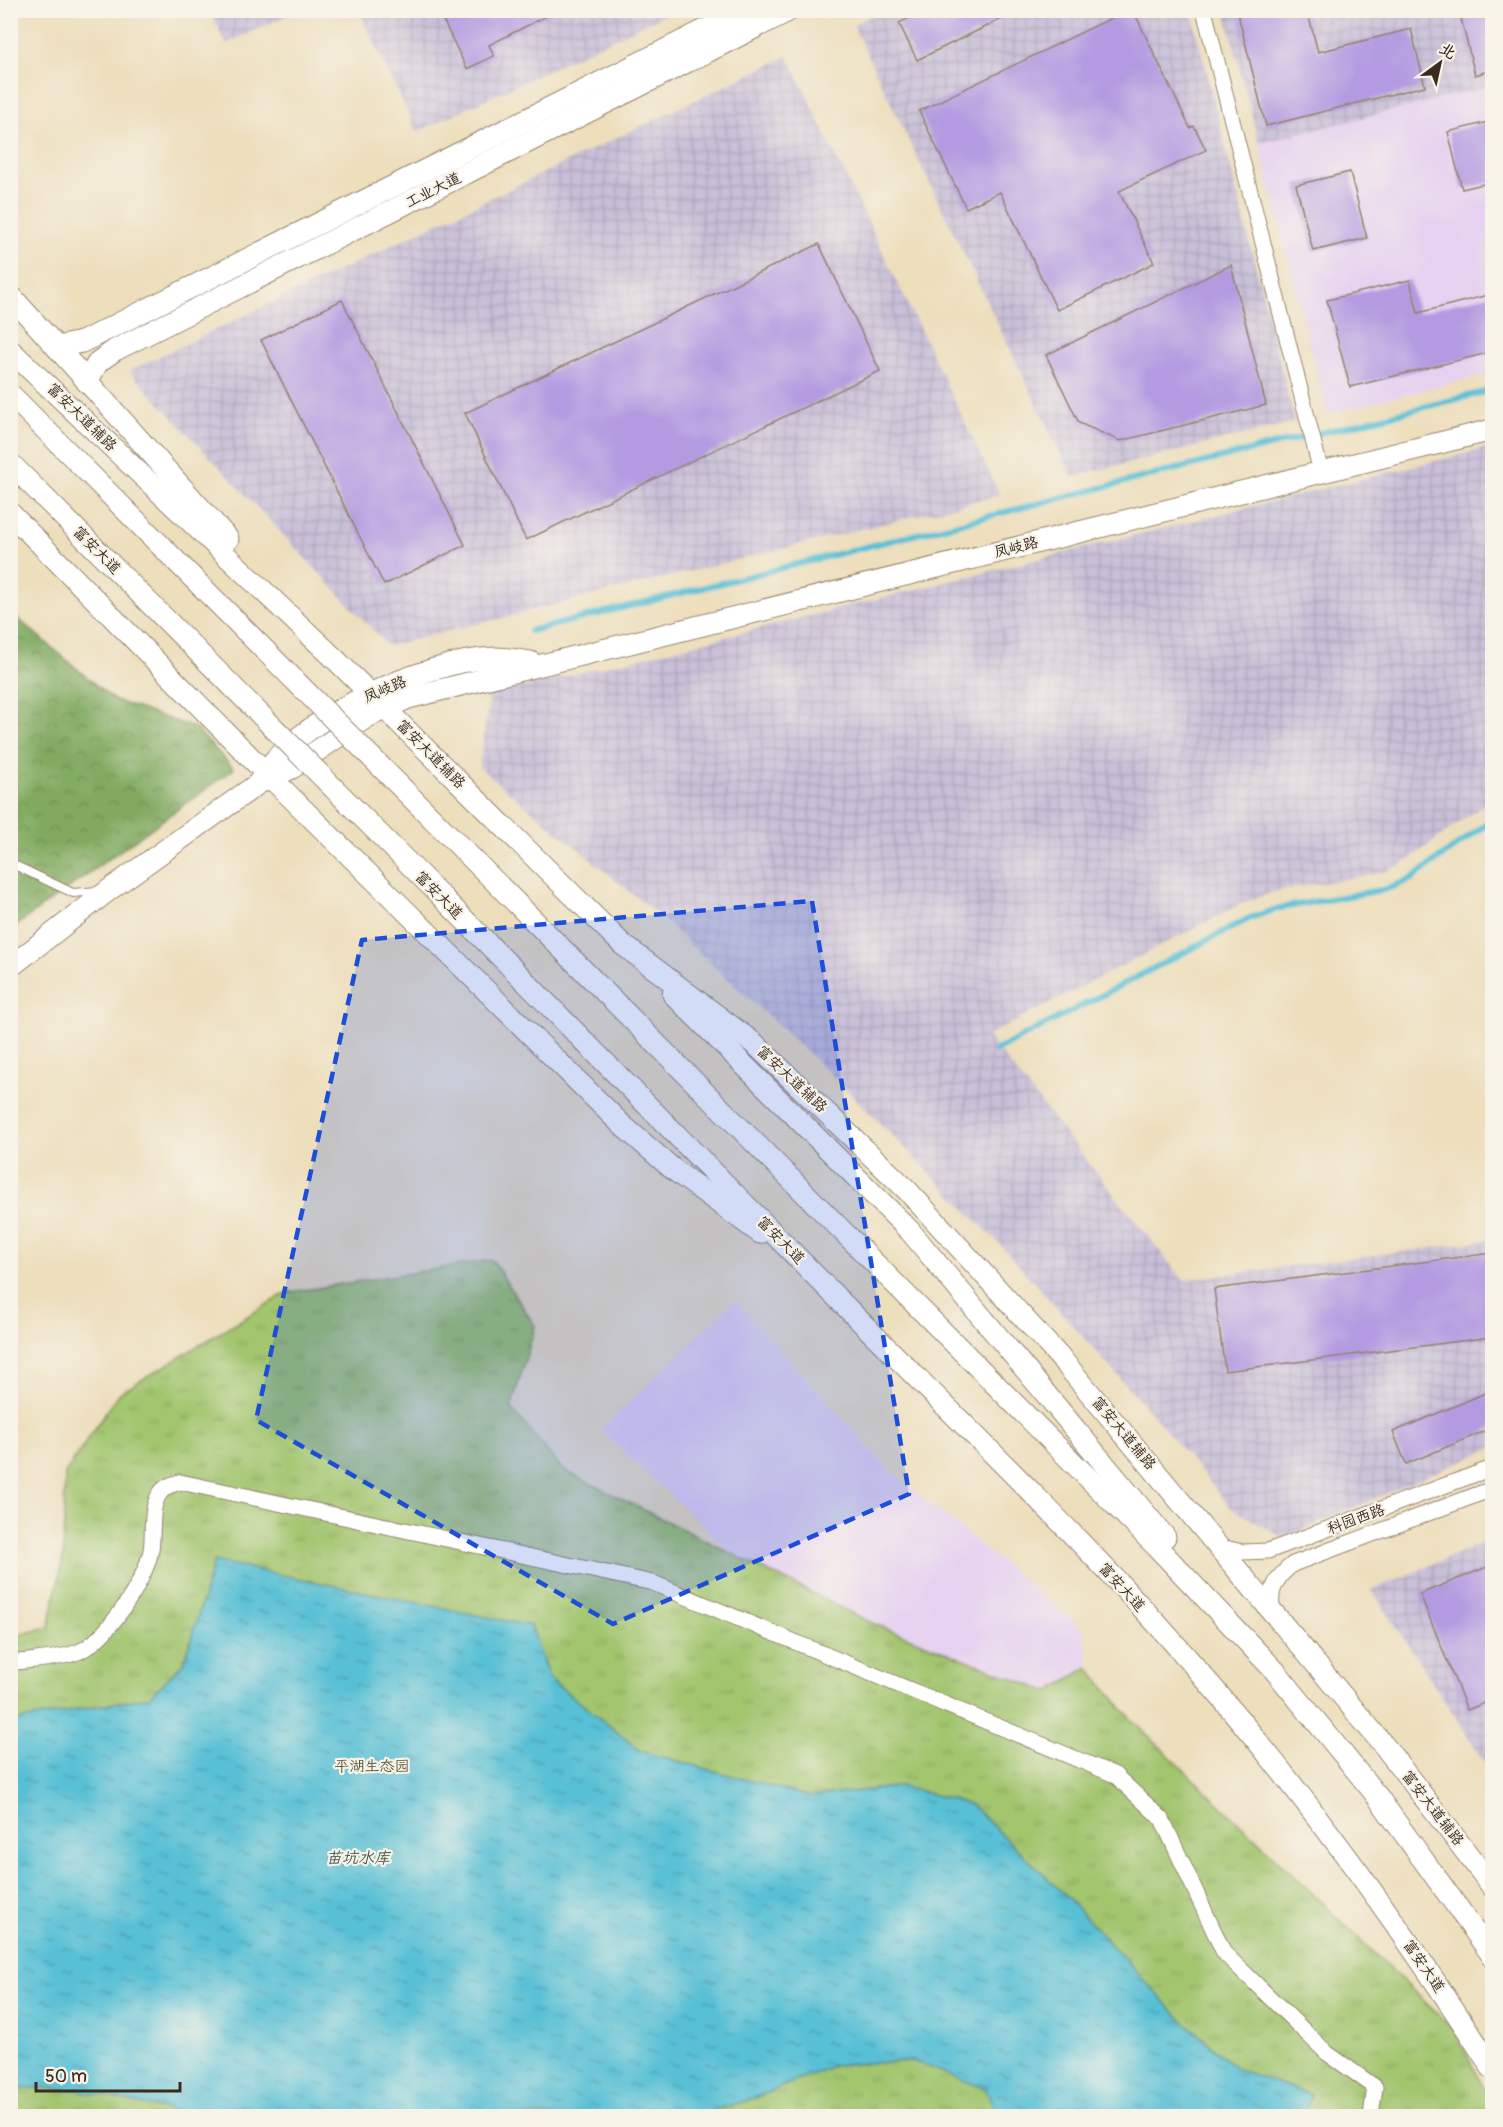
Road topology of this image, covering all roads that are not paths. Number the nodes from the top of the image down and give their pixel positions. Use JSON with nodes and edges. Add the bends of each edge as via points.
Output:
{"nodes":[{"id":1,"x":745,"y":10,"type":"edge"},
{"id":2,"x":790,"y":10,"type":"edge"},
{"id":3,"x":1204,"y":10,"type":"edge"},
{"id":4,"x":10,"y":295,"type":"edge"},
{"id":5,"x":57,"y":347,"type":"junction"},
{"id":6,"x":10,"y":350,"type":"edge"},
{"id":7,"x":87,"y":381,"type":"junction"},
{"id":8,"x":10,"y":394,"type":"edge"},
{"id":9,"x":1492,"y":430,"type":"edge"},
{"id":10,"x":10,"y":463,"type":"edge"},
{"id":11,"x":1321,"y":472,"type":"junction"},
{"id":12,"x":10,"y":513,"type":"edge"},
{"id":13,"x":334,"y":658,"type":"junction"},
{"id":14,"x":377,"y":701,"type":"junction"},
{"id":15,"x":265,"y":777,"type":"junction"},
{"id":16,"x":10,"y":863,"type":"edge"},
{"id":17,"x":109,"y":890,"type":"junction"},
{"id":18,"x":622,"y":944,"type":"junction"},
{"id":19,"x":10,"y":967,"type":"edge"},
{"id":20,"x":806,"y":1266,"type":"junction"},
{"id":21,"x":1492,"y":1468,"type":"edge"},
{"id":22,"x":1492,"y":1489,"type":"edge"},
{"id":23,"x":1217,"y":1545,"type":"junction"},
{"id":24,"x":1273,"y":1613,"type":"junction"},
{"id":25,"x":10,"y":1663,"type":"edge"},
{"id":26,"x":1276,"y":1672,"type":"junction"},
{"id":27,"x":1492,"y":1886,"type":"edge"},
{"id":28,"x":1492,"y":1955,"type":"edge"},
{"id":29,"x":1492,"y":2068,"type":"edge"},
{"id":30,"x":1371,"y":2116,"type":"edge"}],
"edges":[{"from":1,"to":5,"type":"main road","name":"工业大道","via":[[82,342]]},
{"from":2,"to":7,"type":"main road","name":"工业大道","via":[[115,350],[98,362]]},
{"from":3,"to":11,"type":"street"},
{"from":4,"to":5,"type":"main road"},
{"from":5,"to":7,"type":"main road"},
{"from":6,"to":13,"type":"main road","name":"富安大道辅路"},
{"from":7,"to":13,"type":"main road"},
{"from":8,"to":26,"type":"main road","bridge":true,"via":[[1158,1547]]},
{"from":9,"to":11,"type":"main road","name":"凤岐路"},
{"from":10,"to":20,"type":"main road","name":"富安大道","bridge":true},
{"from":11,"to":14,"type":"main road","name":"凤岐路","via":[[428,692]]},
{"from":12,"to":15,"type":"main road"},
{"from":13,"to":14,"type":"main road","name":"富安大道辅路"},
{"from":14,"to":15,"type":"main road","name":"凤岐路","via":[[348,728],[292,768]]},
{"from":14,"to":18,"type":"main road","name":"富安大道辅路"},
{"from":15,"to":17,"type":"main road","name":"凤岐路"},
{"from":15,"to":20,"type":"main road","via":[[649,1150]]},
{"from":16,"to":17,"type":"lane","via":[[73,893]]},
{"from":17,"to":19,"type":"main road","name":"凤岐路"},
{"from":18,"to":23,"type":"main road","name":"富安大道辅路","via":[[756,1045],[908,1190],[1064,1362]]},
{"from":18,"to":26,"type":"main road","via":[[910,1231]]},
{"from":20,"to":29,"type":"main road","name":"富安大道","via":[[1096,1560],[1207,1681],[1358,1872]]},
{"from":21,"to":23,"type":"street","name":"科园西路","via":[[1268,1551],[1242,1552]]},
{"from":22,"to":24,"type":"street","name":"科园西路","via":[[1293,1564],[1276,1580],[1270,1601]]},
{"from":23,"to":24,"type":"main road","name":"富安大道辅路"},
{"from":24,"to":27,"type":"main road","name":"富安大道辅路","via":[[1401,1766]]},
{"from":25,"to":30,"type":"street","via":[[79,1652],[115,1621],[151,1551],[159,1493],[180,1482],[653,1583],[1115,1775],[1162,1819],[1224,1953],[1327,2053],[1375,2087]]},
{"from":26,"to":28,"type":"main road","via":[[1377,1796]]}]}
